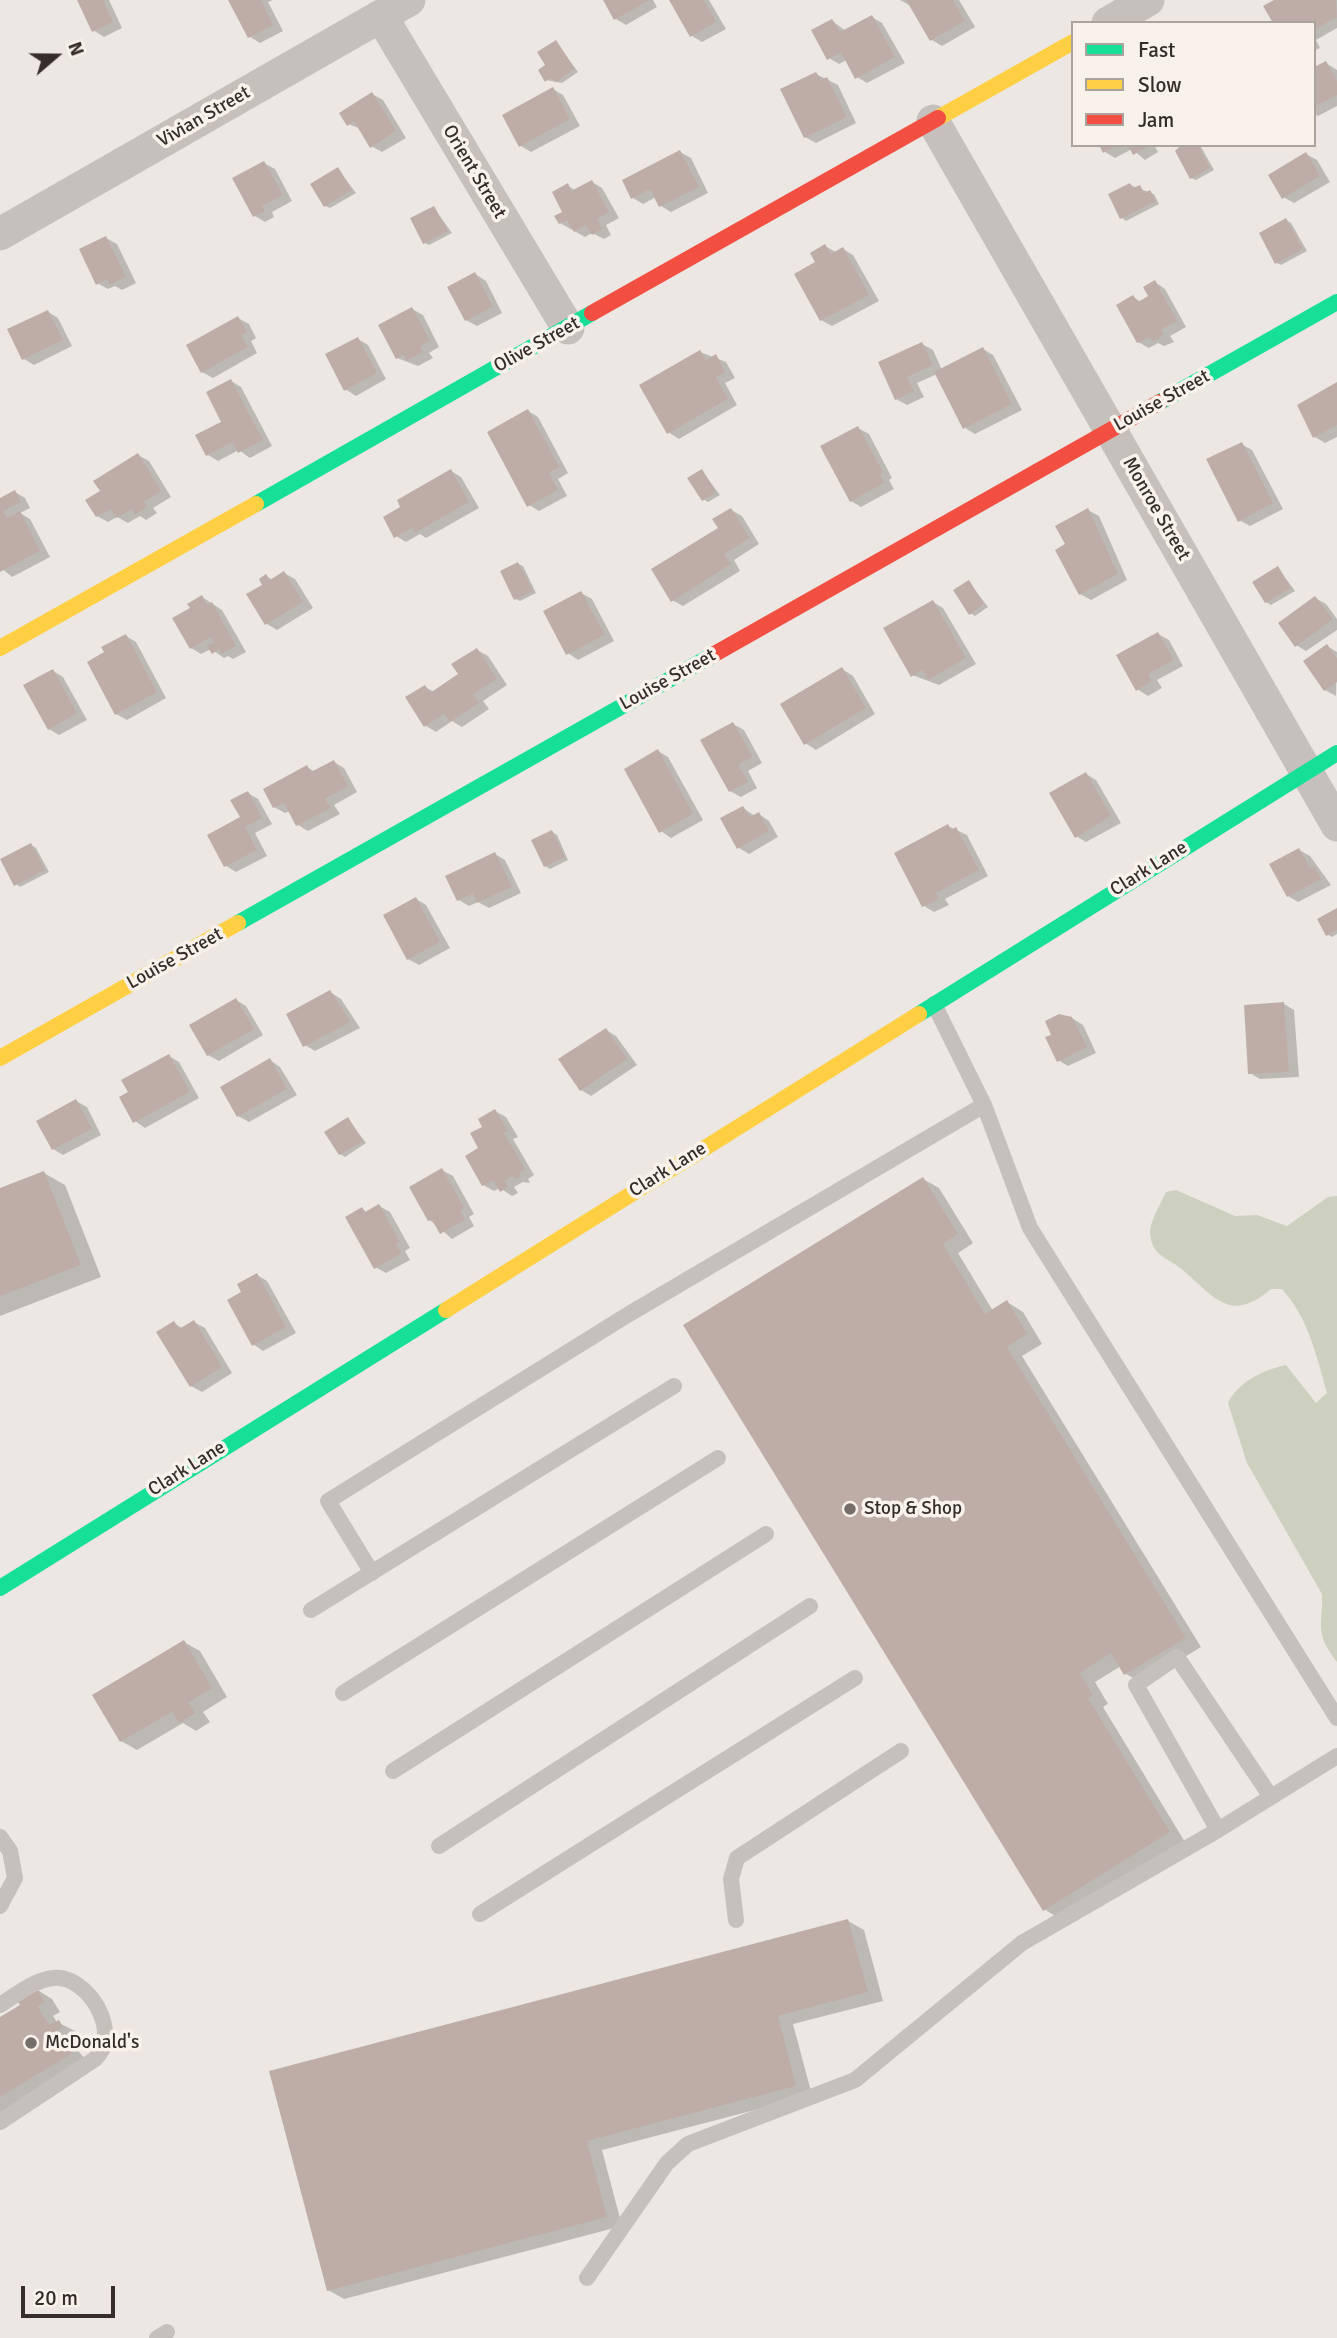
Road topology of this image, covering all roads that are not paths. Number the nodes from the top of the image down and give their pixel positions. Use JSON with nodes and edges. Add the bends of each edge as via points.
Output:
{"nodes":[{"id":1,"x":1148,"y":0,"type":"edge"},
{"id":2,"x":395,"y":8,"type":"edge"},
{"id":3,"x":1111,"y":21,"type":"edge"},
{"id":4,"x":1071,"y":43,"type":"edge"},
{"id":5,"x":933,"y":121,"type":"junction"},
{"id":6,"x":0,"y":233,"type":"edge"},
{"id":7,"x":1337,"y":302,"type":"edge"},
{"id":8,"x":568,"y":328,"type":"junction"},
{"id":9,"x":1111,"y":430,"type":"junction"},
{"id":10,"x":0,"y":648,"type":"edge"},
{"id":11,"x":1337,"y":752,"type":"edge"},
{"id":12,"x":1307,"y":771,"type":"junction"},
{"id":13,"x":1337,"y":825,"type":"edge"},
{"id":14,"x":934,"y":1003,"type":"junction"},
{"id":15,"x":0,"y":1058,"type":"edge"},
{"id":16,"x":984,"y":1105,"type":"junction"},
{"id":17,"x":674,"y":1386,"type":"dead end"},
{"id":18,"x":718,"y":1458,"type":"dead end"},
{"id":19,"x":766,"y":1534,"type":"dead end"},
{"id":20,"x":372,"y":1573,"type":"junction"},
{"id":21,"x":0,"y":1588,"type":"edge"},
{"id":22,"x":810,"y":1606,"type":"dead end"},
{"id":23,"x":311,"y":1610,"type":"dead end"},
{"id":24,"x":855,"y":1678,"type":"dead end"},
{"id":25,"x":343,"y":1693,"type":"dead end"},
{"id":26,"x":1337,"y":1718,"type":"edge"},
{"id":27,"x":901,"y":1751,"type":"dead end"},
{"id":28,"x":1337,"y":1756,"type":"edge"},
{"id":29,"x":393,"y":1771,"type":"dead end"},
{"id":30,"x":1270,"y":1797,"type":"junction"},
{"id":31,"x":1218,"y":1830,"type":"junction"},
{"id":32,"x":3,"y":1840,"type":"edge"},
{"id":33,"x":439,"y":1846,"type":"dead end"},
{"id":34,"x":0,"y":1906,"type":"edge"},
{"id":35,"x":480,"y":1914,"type":"dead end"},
{"id":36,"x":736,"y":1920,"type":"dead end"},
{"id":37,"x":0,"y":2005,"type":"edge"},
{"id":38,"x":0,"y":2122,"type":"edge"},
{"id":39,"x":587,"y":2278,"type":"dead end"}],
"edges":[{"from":1,"to":3,"type":"street"},
{"from":2,"to":6,"type":"street","name":"Vivian Street"},
{"from":2,"to":8,"type":"street","name":"Orient Street"},
{"from":4,"to":5,"type":"street","name":"Olive Street"},
{"from":5,"to":8,"type":"street","name":"Olive Street"},
{"from":5,"to":9,"type":"street","name":"Monroe Street"},
{"from":7,"to":9,"type":"street","name":"Louise Street"},
{"from":8,"to":10,"type":"street","name":"Olive Street"},
{"from":9,"to":12,"type":"street","name":"Monroe Street"},
{"from":9,"to":15,"type":"street","name":"Louise Street"},
{"from":11,"to":12,"type":"street","name":"Clark Lane"},
{"from":12,"to":13,"type":"street","name":"Monroe Street"},
{"from":12,"to":14,"type":"street","name":"Clark Lane"},
{"from":14,"to":16,"type":"lane"},
{"from":14,"to":21,"type":"street","name":"Clark Lane"},
{"from":16,"to":20,"type":"lane","via":[[629,1314],[328,1502]]},
{"from":16,"to":26,"type":"lane","via":[[1030,1228]]},
{"from":17,"to":20,"type":"lane"},
{"from":18,"to":25,"type":"lane"},
{"from":19,"to":29,"type":"lane"},
{"from":20,"to":23,"type":"lane"},
{"from":22,"to":33,"type":"lane"},
{"from":24,"to":35,"type":"lane"},
{"from":27,"to":36,"type":"lane","via":[[737,1858],[731,1879]]},
{"from":28,"to":30,"type":"lane"},
{"from":30,"to":31,"type":"lane"},
{"from":30,"to":31,"type":"lane","via":[[1177,1657],[1136,1685]]},
{"from":31,"to":39,"type":"lane","via":[[1022,1943],[855,2080],[688,2144],[667,2163]]},
{"from":32,"to":34,"type":"lane","via":[[15,1878]]},
{"from":37,"to":38,"type":"lane","via":[[44,1980],[65,1978],[84,1989],[103,2019],[107,2038],[106,2047],[95,2059]]}]}
